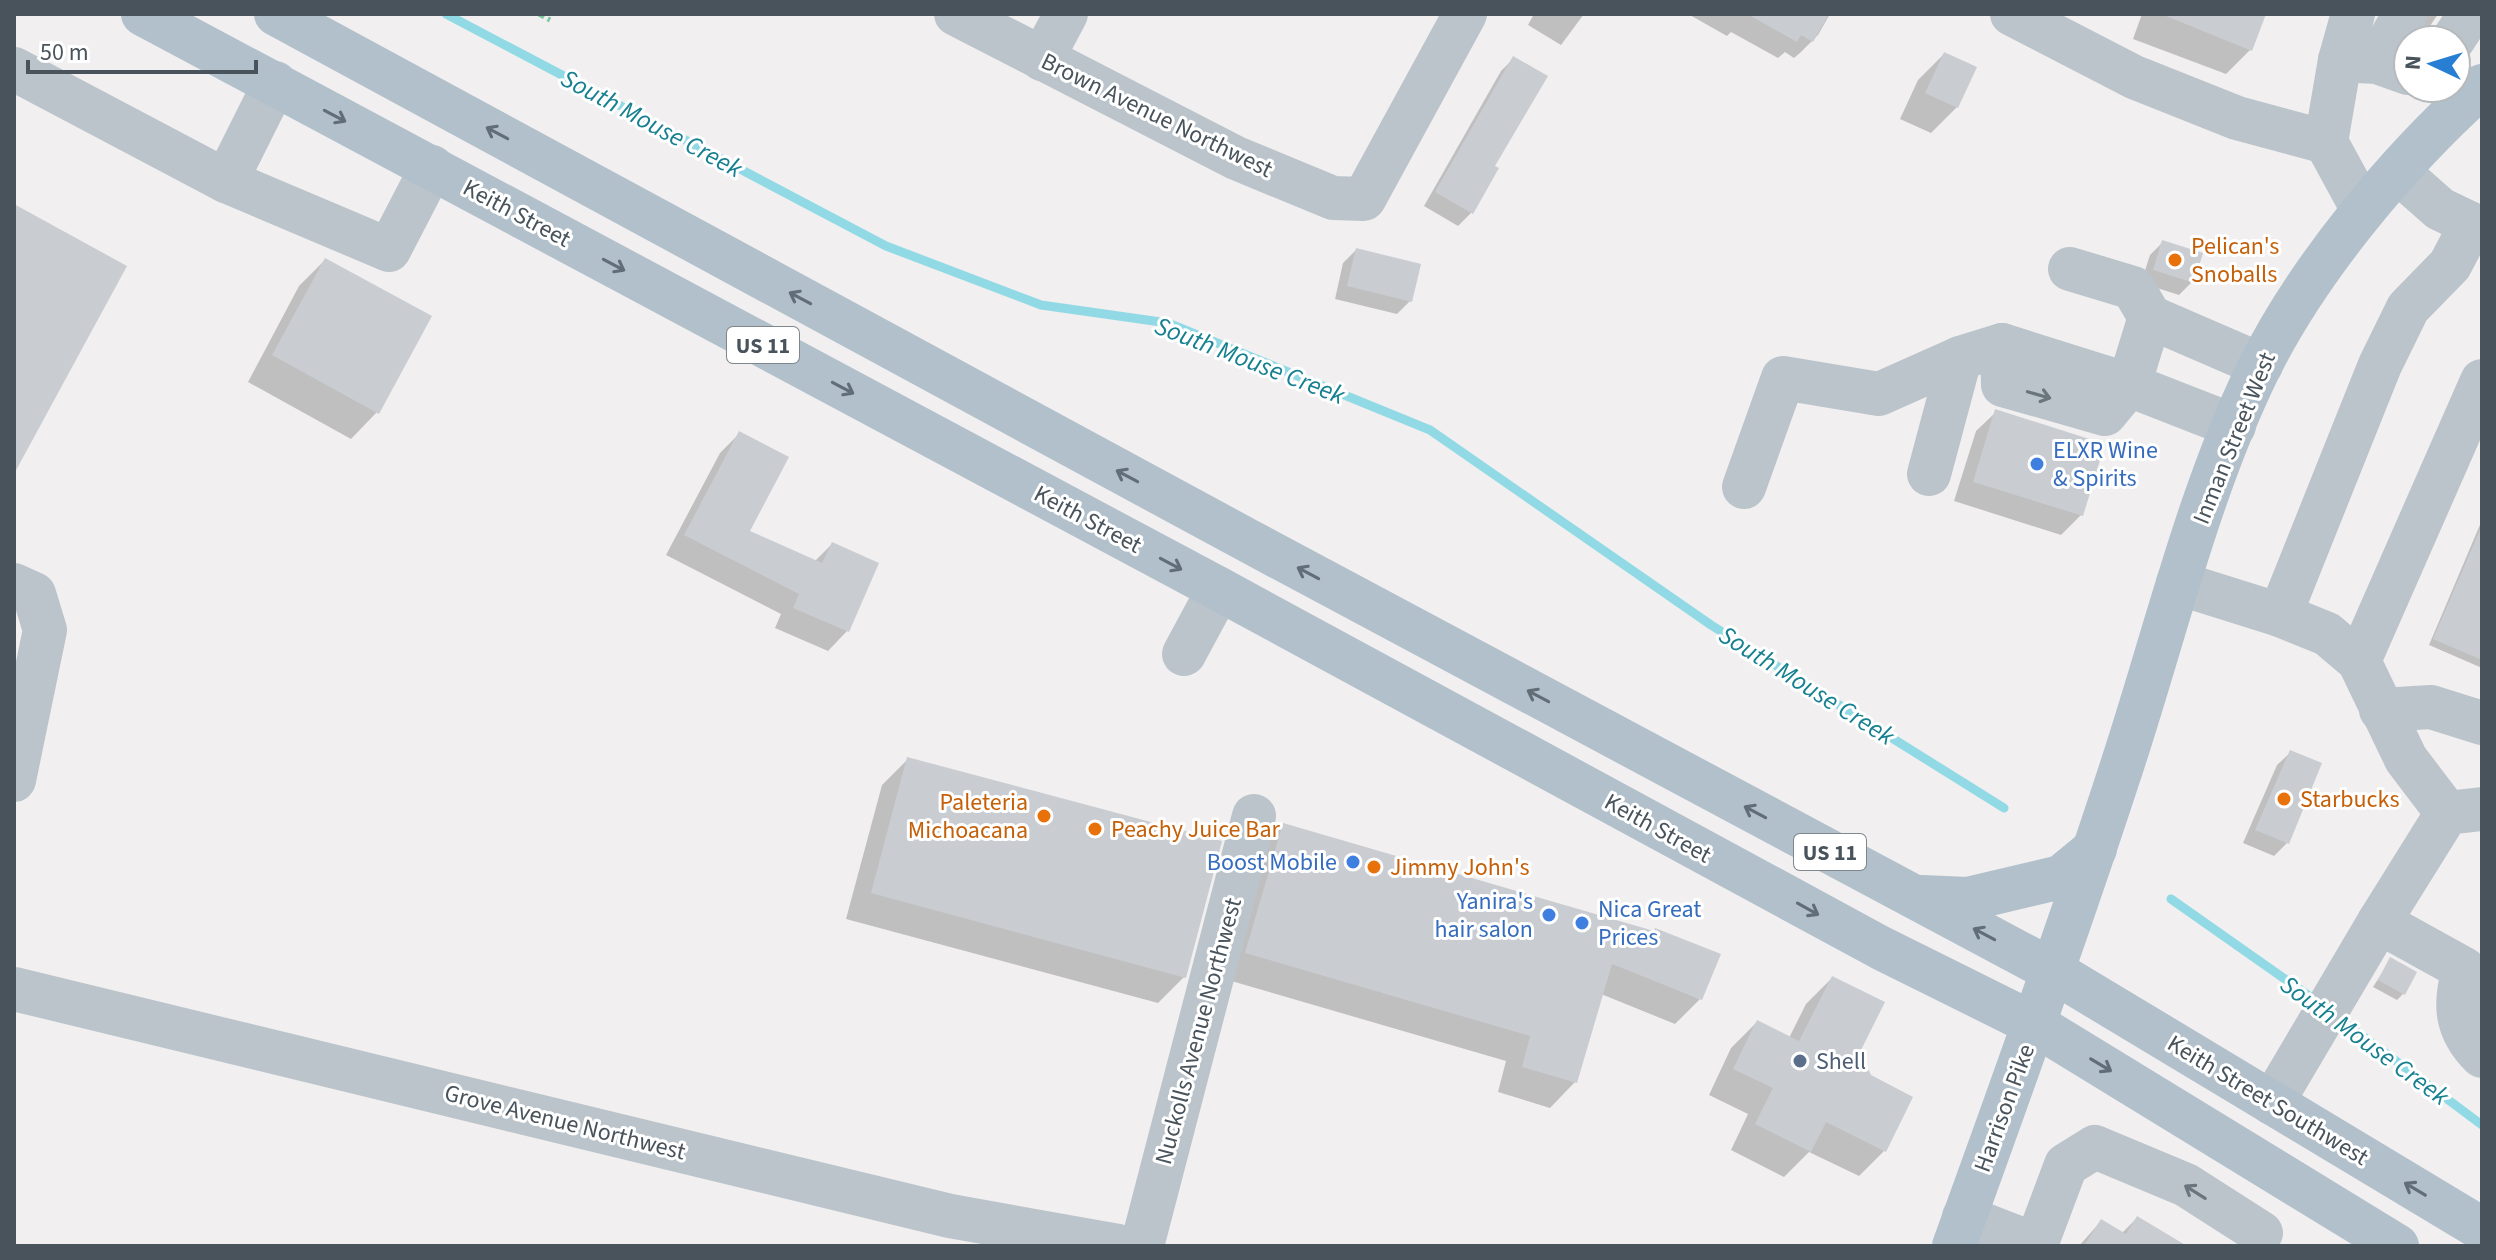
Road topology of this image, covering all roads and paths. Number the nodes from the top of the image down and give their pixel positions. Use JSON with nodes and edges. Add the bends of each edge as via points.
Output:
{"nodes":[{"id":1,"x":143,"y":14,"type":"edge"},
{"id":2,"x":539,"y":14,"type":"edge"},
{"id":3,"x":956,"y":14,"type":"edge"},
{"id":4,"x":1066,"y":14,"type":"edge"},
{"id":5,"x":1465,"y":14,"type":"edge"},
{"id":6,"x":2012,"y":14,"type":"edge"},
{"id":7,"x":2353,"y":14,"type":"edge"},
{"id":8,"x":2405,"y":14,"type":"edge"},
{"id":9,"x":550,"y":20,"type":"dead end"},
{"id":10,"x":289,"y":21,"type":"edge"},
{"id":11,"x":1042,"y":59,"type":"junction"},
{"id":12,"x":2375,"y":65,"type":"edge"},
{"id":13,"x":14,"y":69,"type":"edge"},
{"id":14,"x":275,"y":83,"type":"junction"},
{"id":15,"x":2453,"y":104,"type":"edge"},
{"id":16,"x":2326,"y":142,"type":"junction"},
{"id":17,"x":432,"y":167,"type":"junction"},
{"id":18,"x":2398,"y":172,"type":"junction"},
{"id":19,"x":226,"y":181,"type":"junction"},
{"id":20,"x":2363,"y":210,"type":"junction"},
{"id":21,"x":2477,"y":227,"type":"edge"},
{"id":22,"x":2070,"y":269,"type":"dead end"},
{"id":23,"x":2150,"y":317,"type":"junction"},
{"id":24,"x":1960,"y":358,"type":"junction"},
{"id":25,"x":2261,"y":365,"type":"junction"},
{"id":26,"x":2482,"y":381,"type":"edge"},
{"id":27,"x":2129,"y":385,"type":"junction"},
{"id":28,"x":2234,"y":426,"type":"junction"},
{"id":29,"x":1929,"y":474,"type":"dead end"},
{"id":30,"x":1744,"y":487,"type":"dead end"},
{"id":31,"x":1245,"y":539,"type":"junction"},
{"id":32,"x":2178,"y":583,"type":"junction"},
{"id":33,"x":14,"y":585,"type":"edge"},
{"id":34,"x":1219,"y":589,"type":"junction"},
{"id":35,"x":2280,"y":615,"type":"junction"},
{"id":36,"x":1184,"y":654,"type":"dead end"},
{"id":37,"x":2359,"y":661,"type":"junction"},
{"id":38,"x":2381,"y":710,"type":"junction"},
{"id":39,"x":2482,"y":723,"type":"edge"},
{"id":40,"x":14,"y":780,"type":"edge"},
{"id":41,"x":2464,"y":811,"type":"edge"},
{"id":42,"x":1254,"y":816,"type":"dead end"},
{"id":43,"x":2095,"y":849,"type":"junction"},
{"id":44,"x":1915,"y":897,"type":"junction"},
{"id":45,"x":2379,"y":922,"type":"junction"},
{"id":46,"x":2053,"y":971,"type":"junction"},
{"id":47,"x":14,"y":989,"type":"edge"},
{"id":48,"x":2034,"y":1024,"type":"junction"},
{"id":49,"x":2482,"y":1056,"type":"edge"},
{"id":50,"x":2272,"y":1103,"type":"junction"},
{"id":51,"x":2289,"y":1180,"type":"junction"},
{"id":52,"x":2482,"y":1229,"type":"edge"},
{"id":53,"x":1959,"y":1232,"type":"edge"},
{"id":54,"x":2258,"y":1240,"type":"edge"},
{"id":55,"x":2384,"y":1242,"type":"edge"},
{"id":56,"x":1118,"y":1246,"type":"edge"},
{"id":57,"x":1142,"y":1246,"type":"edge"},
{"id":58,"x":2036,"y":1246,"type":"edge"}],
"edges":[{"from":1,"to":14,"type":"main road","name":"Keith Street","number":"US 11"},
{"from":2,"to":9,"type":"path"},
{"from":3,"to":11,"type":"street","name":"Brown Avenue Northwest"},
{"from":4,"to":11,"type":"street"},
{"from":5,"to":11,"type":"street","name":"Brown Avenue Northwest","via":[[1364,199],[1333,198],[1236,158]]},
{"from":6,"to":16,"type":"street","via":[[2134,77],[2237,118]]},
{"from":7,"to":12,"type":"street"},
{"from":8,"to":12,"type":"street"},
{"from":10,"to":14,"type":"main road"},
{"from":31,"to":10,"type":"main road","number":"US 11","one_way":true},
{"from":12,"to":16,"type":"street"},
{"from":13,"to":19,"type":"street"},
{"from":14,"to":17,"type":"main road","name":"Keith Street","number":"US 11","one_way":true},
{"from":14,"to":19,"type":"street"},
{"from":15,"to":18,"type":"main road","name":"Inman Street West"},
{"from":16,"to":20,"type":"street"},
{"from":17,"to":19,"type":"street","via":[[389,250]]},
{"from":17,"to":34,"type":"main road","name":"Keith Street","number":"US 11","one_way":true},
{"from":18,"to":20,"type":"main road","name":"Inman Street West"},
{"from":18,"to":21,"type":"street","via":[[2440,209]]},
{"from":20,"to":25,"type":"main road","name":"Inman Street West"},
{"from":21,"to":35,"type":"street","via":[[2450,265],[2408,308]]},
{"from":22,"to":23,"type":"street","via":[[2133,288]]},
{"from":23,"to":25,"type":"street"},
{"from":23,"to":27,"type":"street"},
{"from":24,"to":27,"type":"street","via":[[2002,345]]},
{"from":24,"to":29,"type":"street"},
{"from":24,"to":30,"type":"street","via":[[1879,394],[1783,378]]},
{"from":25,"to":28,"type":"main road","name":"Inman Street West"},
{"from":26,"to":37,"type":"street"},
{"from":27,"to":28,"type":"street"},
{"from":28,"to":32,"type":"main road","name":"Inman Street West"},
{"from":31,"to":34,"type":"main road"},
{"from":44,"to":31,"type":"main road","number":"US 11","one_way":true},
{"from":32,"to":35,"type":"street"},
{"from":32,"to":43,"type":"main road","name":"Inman Street West"},
{"from":33,"to":40,"type":"street","via":[[34,594],[45,630]]},
{"from":34,"to":36,"type":"street"},
{"from":34,"to":48,"type":"main road","name":"Keith Street","number":"US 11","one_way":true,"via":[[1868,942]]},
{"from":35,"to":37,"type":"street","via":[[2327,634]]},
{"from":37,"to":38,"type":"street"},
{"from":38,"to":39,"type":"street","via":[[2431,707]]},
{"from":38,"to":41,"type":"street","via":[[2423,787]]},
{"from":41,"to":45,"type":"street"},
{"from":42,"to":57,"type":"street","name":"Nuckolls Avenue Northwest"},
{"from":43,"to":44,"type":"main road","via":[[2061,877],[2034,885],[1968,899]]},
{"from":43,"to":46,"type":"main road","name":"Inman Street West"},
{"from":46,"to":44,"type":"main road","number":"US 11","one_way":true},
{"from":45,"to":49,"type":"street","via":[[2464,969],[2456,1010],[2462,1031]]},
{"from":45,"to":50,"type":"street"},
{"from":46,"to":48,"type":"main road","name":"Harrison Pike"},
{"from":46,"to":50,"type":"main road","name":"Keith Street Southwest","number":"US 11"},
{"from":47,"to":56,"type":"street","name":"Grove Avenue Northwest","via":[[950,1216]]},
{"from":48,"to":51,"type":"main road","number":"US 11","one_way":true},
{"from":48,"to":53,"type":"main road","name":"Harrison Pike"},
{"from":52,"to":50,"type":"main road","name":"Keith Street Southwest","number":"US 11","one_way":true},
{"from":51,"to":54,"type":"street"},
{"from":51,"to":55,"type":"main road","number":"US 11"},
{"from":53,"to":58,"type":"street"},
{"from":54,"to":58,"type":"street","one_way":true,"via":[[2186,1185],[2095,1147],[2066,1165]]}]}
